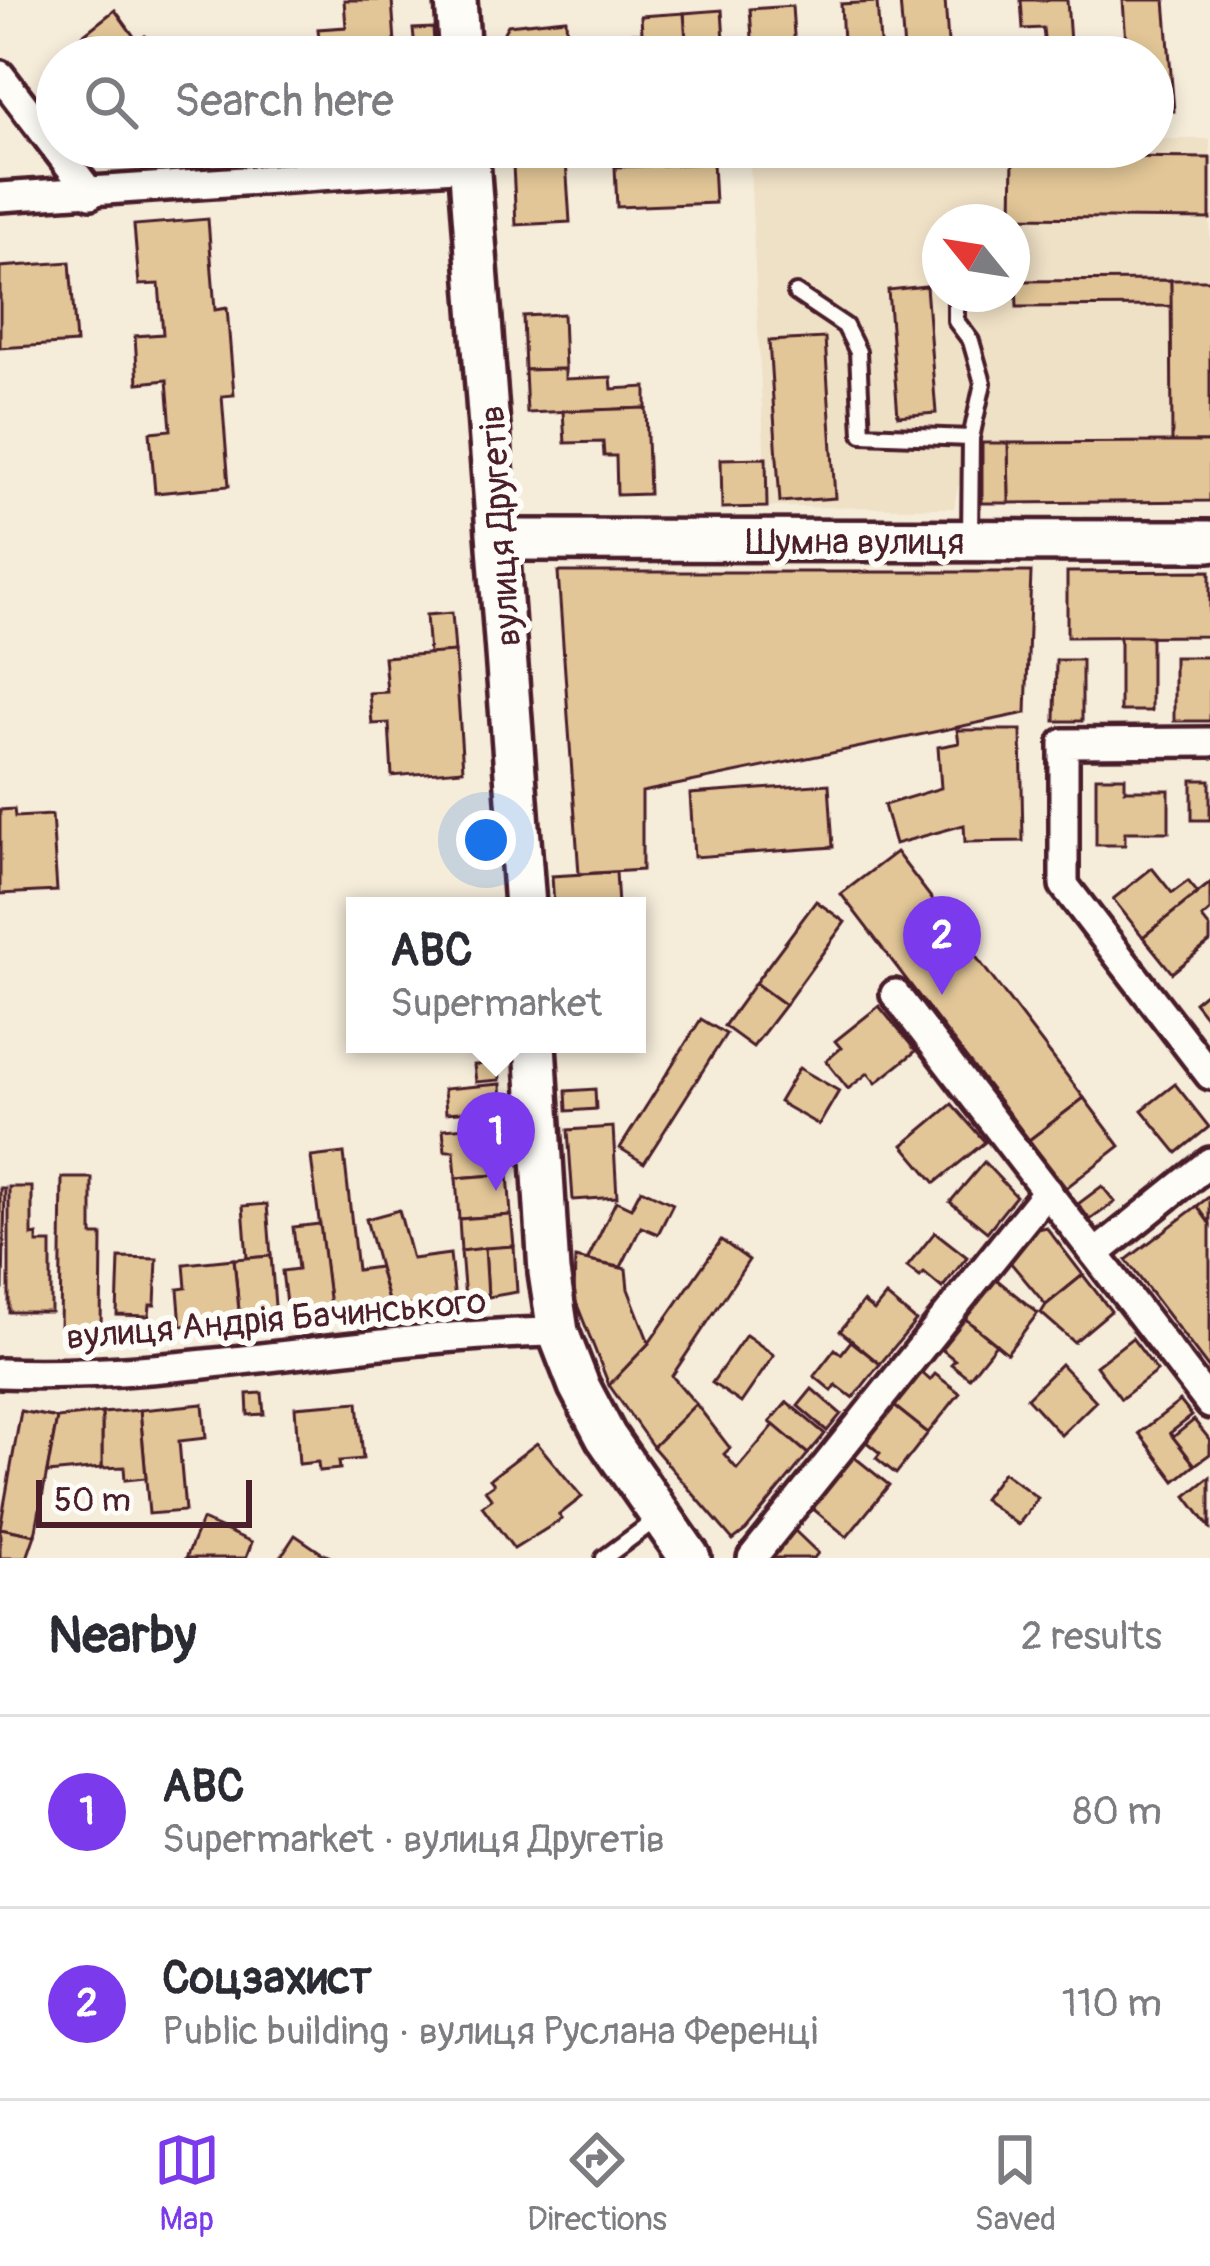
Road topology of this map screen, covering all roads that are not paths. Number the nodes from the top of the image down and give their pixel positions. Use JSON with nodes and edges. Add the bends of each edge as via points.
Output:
{"nodes":[{"id":1,"x":455,"y":0,"type":"edge"},
{"id":2,"x":458,"y":36,"type":"edge"},
{"id":3,"x":0,"y":75,"type":"edge"},
{"id":4,"x":36,"y":122,"type":"edge"},
{"id":5,"x":71,"y":168,"type":"edge"},
{"id":6,"x":357,"y":168,"type":"edge"},
{"id":7,"x":470,"y":168,"type":"edge"},
{"id":8,"x":91,"y":194,"type":"junction"},
{"id":9,"x":0,"y":197,"type":"edge"},
{"id":10,"x":796,"y":293,"type":"dead end"},
{"id":11,"x":956,"y":312,"type":"edge"},
{"id":12,"x":971,"y":438,"type":"junction"},
{"id":13,"x":500,"y":540,"type":"junction"},
{"id":14,"x":970,"y":541,"type":"junction"},
{"id":15,"x":1210,"y":541,"type":"edge"},
{"id":16,"x":1210,"y":742,"type":"edge"},
{"id":17,"x":524,"y":897,"type":"edge"},
{"id":18,"x":895,"y":994,"type":"dead end"},
{"id":19,"x":536,"y":1053,"type":"edge"},
{"id":20,"x":1210,"y":1076,"type":"edge"},
{"id":21,"x":1210,"y":1162,"type":"edge"},
{"id":22,"x":1047,"y":1191,"type":"junction"},
{"id":23,"x":1095,"y":1254,"type":"junction"},
{"id":24,"x":558,"y":1332,"type":"junction"},
{"id":25,"x":0,"y":1372,"type":"edge"},
{"id":26,"x":1210,"y":1403,"type":"edge"},
{"id":27,"x":661,"y":1516,"type":"junction"},
{"id":28,"x":604,"y":1558,"type":"edge"},
{"id":29,"x":690,"y":1558,"type":"edge"},
{"id":30,"x":752,"y":1558,"type":"edge"}],
"edges":[{"from":1,"to":2,"type":"main road"},
{"from":3,"to":4,"type":"street"},
{"from":5,"to":8,"type":"street"},
{"from":6,"to":8,"type":"street"},
{"from":7,"to":13,"type":"main road","name":"вулиця Другетів"},
{"from":8,"to":9,"type":"street"},
{"from":10,"to":12,"type":"lane","via":[[845,326],[858,352],[862,434]]},
{"from":11,"to":12,"type":"lane","via":[[983,383]]},
{"from":12,"to":14,"type":"lane"},
{"from":13,"to":14,"type":"main road","name":"Шумна вулиця"},
{"from":13,"to":17,"type":"main road","name":"вулиця Другетів"},
{"from":14,"to":15,"type":"main road","name":"Шумна вулиця"},
{"from":16,"to":20,"type":"street","via":[[1064,743],[1064,884]]},
{"from":18,"to":22,"type":"street"},
{"from":19,"to":24,"type":"main road"},
{"from":21,"to":23,"type":"street"},
{"from":22,"to":23,"type":"street"},
{"from":22,"to":30,"type":"street"},
{"from":23,"to":26,"type":"street"},
{"from":24,"to":25,"type":"street","name":"вулиця Андрія Бачинського","via":[[400,1340],[93,1374]]},
{"from":24,"to":27,"type":"main road","via":[[606,1437]]},
{"from":27,"to":28,"type":"lane"},
{"from":27,"to":29,"type":"main road"}]}
